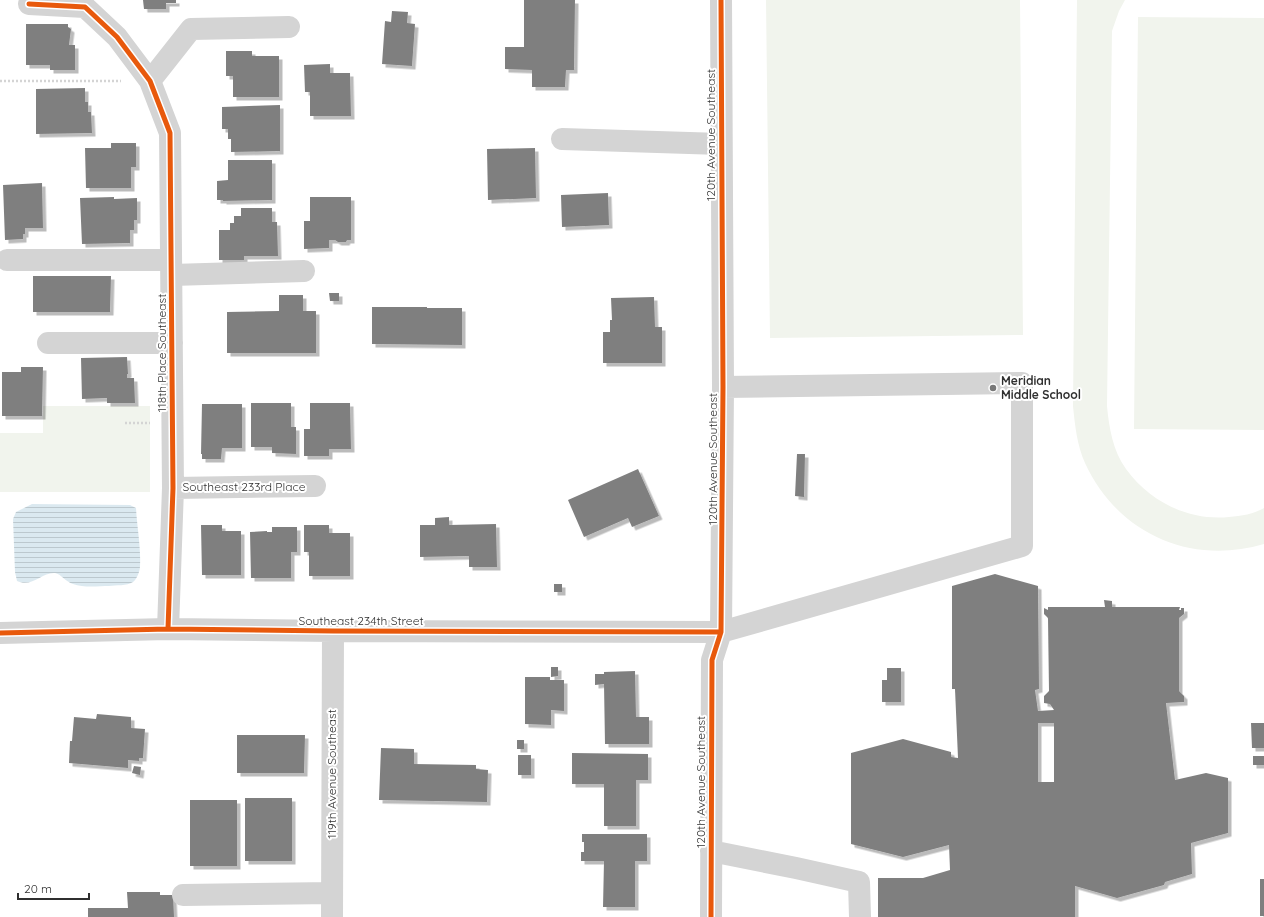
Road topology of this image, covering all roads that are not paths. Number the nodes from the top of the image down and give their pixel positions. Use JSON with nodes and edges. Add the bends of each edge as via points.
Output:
{"nodes":[{"id":1,"x":721,"y":0,"type":"edge"},
{"id":2,"x":29,"y":4,"type":"dead end"},
{"id":3,"x":289,"y":27,"type":"dead end"},
{"id":4,"x":150,"y":81,"type":"junction"},
{"id":5,"x":562,"y":139,"type":"dead end"},
{"id":6,"x":721,"y":144,"type":"junction"},
{"id":7,"x":6,"y":260,"type":"dead end"},
{"id":8,"x":172,"y":268,"type":"junction"},
{"id":9,"x":304,"y":271,"type":"dead end"},
{"id":10,"x":48,"y":343,"type":"dead end"},
{"id":11,"x":172,"y":343,"type":"junction"},
{"id":12,"x":723,"y":387,"type":"junction"},
{"id":13,"x":315,"y":486,"type":"dead end"},
{"id":14,"x":173,"y":488,"type":"junction"},
{"id":15,"x":168,"y":629,"type":"junction"},
{"id":16,"x":333,"y":631,"type":"junction"},
{"id":17,"x":722,"y":632,"type":"junction"},
{"id":18,"x":0,"y":633,"type":"edge"},
{"id":19,"x":711,"y":851,"type":"junction"},
{"id":20,"x":332,"y":893,"type":"junction"},
{"id":21,"x":182,"y":895,"type":"dead end"},
{"id":22,"x":332,"y":917,"type":"edge"},
{"id":23,"x":711,"y":917,"type":"edge"},
{"id":24,"x":860,"y":917,"type":"edge"}],
"edges":[{"from":1,"to":6,"type":"street","name":"120th Avenue Southeast"},
{"from":2,"to":4,"type":"street","name":"118th Place Southeast","via":[[85,7],[117,37]]},
{"from":3,"to":4,"type":"street","via":[[191,29]]},
{"from":4,"to":8,"type":"street","name":"118th Place Southeast","via":[[170,133]]},
{"from":5,"to":6,"type":"street"},
{"from":6,"to":12,"type":"street","name":"120th Avenue Southeast"},
{"from":7,"to":8,"type":"street"},
{"from":8,"to":9,"type":"street"},
{"from":8,"to":11,"type":"street","name":"118th Place Southeast"},
{"from":10,"to":11,"type":"street"},
{"from":11,"to":14,"type":"street","name":"118th Place Southeast"},
{"from":12,"to":17,"type":"street","name":"120th Avenue Southeast"},
{"from":12,"to":17,"type":"street","name":"Southeast 234th Street","via":[[1022,383],[1022,546]]},
{"from":13,"to":14,"type":"street","name":"Southeast 233rd Place"},
{"from":14,"to":15,"type":"street","name":"118th Place Southeast"},
{"from":15,"to":16,"type":"street","name":"Southeast 234th Street"},
{"from":15,"to":18,"type":"street","name":"Southeast 234th Street"},
{"from":16,"to":17,"type":"street","name":"Southeast 234th Street"},
{"from":16,"to":20,"type":"street","name":"119th Avenue Southeast"},
{"from":17,"to":19,"type":"street","name":"120th Avenue Southeast","via":[[712,660]]},
{"from":19,"to":23,"type":"street","name":"120th Avenue Southeast"},
{"from":19,"to":24,"type":"street","via":[[859,882]]},
{"from":20,"to":21,"type":"street"},
{"from":20,"to":22,"type":"street","name":"119th Avenue Southeast"}]}
